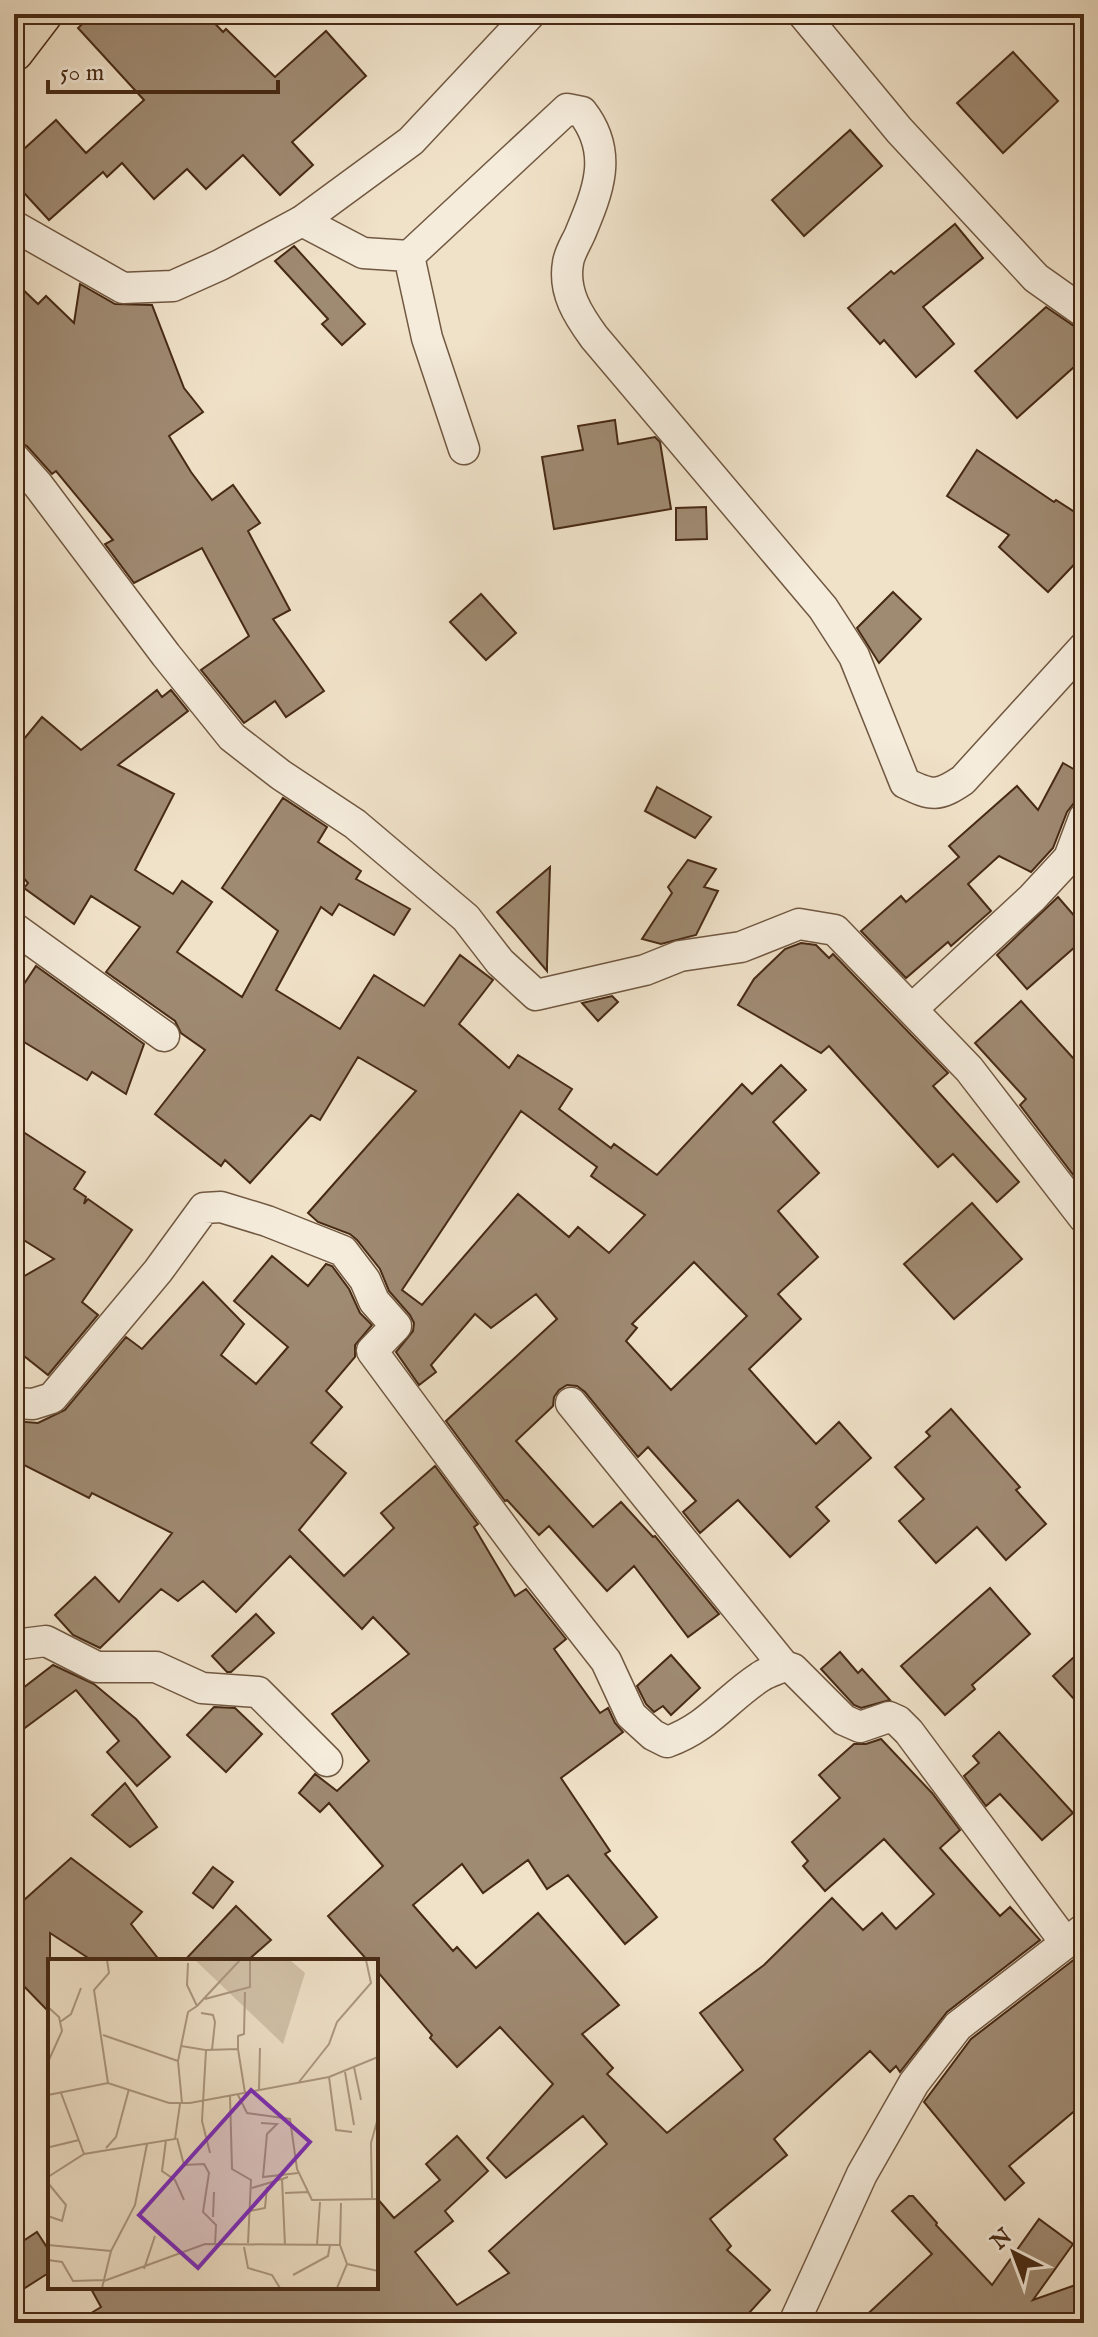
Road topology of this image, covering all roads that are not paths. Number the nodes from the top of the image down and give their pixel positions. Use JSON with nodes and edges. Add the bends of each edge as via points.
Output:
{"nodes":[{"id":1,"x":43,"y":14,"type":"edge"},
{"id":2,"x":530,"y":14,"type":"edge"},
{"id":3,"x":803,"y":14,"type":"edge"},
{"id":4,"x":14,"y":52,"type":"edge"},
{"id":5,"x":302,"y":221,"type":"junction"},
{"id":6,"x":14,"y":226,"type":"edge"},
{"id":7,"x":409,"y":256,"type":"junction"},
{"id":8,"x":1084,"y":312,"type":"edge"},
{"id":9,"x":464,"y":449,"type":"dead end"},
{"id":10,"x":14,"y":458,"type":"edge"},
{"id":11,"x":1084,"y":647,"type":"edge"},
{"id":12,"x":1084,"y":818,"type":"edge"},
{"id":13,"x":1076,"y":869,"type":"edge"},
{"id":14,"x":14,"y":928,"type":"edge"},
{"id":15,"x":912,"y":1009,"type":"junction"},
{"id":16,"x":164,"y":1036,"type":"dead end"},
{"id":17,"x":1084,"y":1218,"type":"edge"},
{"id":18,"x":14,"y":1403,"type":"edge"},
{"id":19,"x":571,"y":1403,"type":"dead end"},
{"id":20,"x":14,"y":1645,"type":"edge"},
{"id":21,"x":784,"y":1666,"type":"junction"},
{"id":22,"x":327,"y":1761,"type":"dead end"},
{"id":23,"x":1074,"y":1936,"type":"edge"},
{"id":24,"x":794,"y":2323,"type":"edge"}],
"edges":[{"from":1,"to":4,"type":"main road"},
{"from":2,"to":5,"type":"street","via":[[411,141]]},
{"from":3,"to":8,"type":"street","via":[[899,130],[1036,278]]},
{"from":5,"to":6,"type":"street","via":[[173,286],[123,288]]},
{"from":5,"to":7,"type":"street","via":[[363,253]]},
{"from":7,"to":9,"type":"street","via":[[427,338]]},
{"from":7,"to":11,"type":"street","via":[[567,109],[582,112],[595,128],[602,156],[589,214],[568,262],[575,311],[823,608],[854,656],[905,783],[943,794],[963,780]]},
{"from":10,"to":15,"type":"street","via":[[232,737],[355,824],[466,918],[500,962],[536,995],[645,970],[680,956],[741,947],[799,924],[835,930]]},
{"from":12,"to":13,"type":"street"},
{"from":13,"to":15,"type":"street","via":[[1032,898]]},
{"from":14,"to":16,"type":"street"},
{"from":15,"to":17,"type":"street","via":[[969,1069]]},
{"from":18,"to":21,"type":"street","via":[[52,1398],[204,1208],[221,1207],[267,1221],[343,1251],[365,1280],[374,1301],[396,1326],[372,1351],[606,1661],[631,1715],[653,1735],[667,1742],[682,1736],[710,1720],[761,1676]]},
{"from":19,"to":21,"type":"street"},
{"from":20,"to":22,"type":"street","via":[[46,1641],[97,1667],[156,1667],[202,1688],[258,1692]]},
{"from":21,"to":23,"type":"street","via":[[844,1720],[860,1727],[889,1717],[898,1721]]},
{"from":23,"to":24,"type":"street","via":[[958,2026],[914,2083],[862,2174]]}]}
